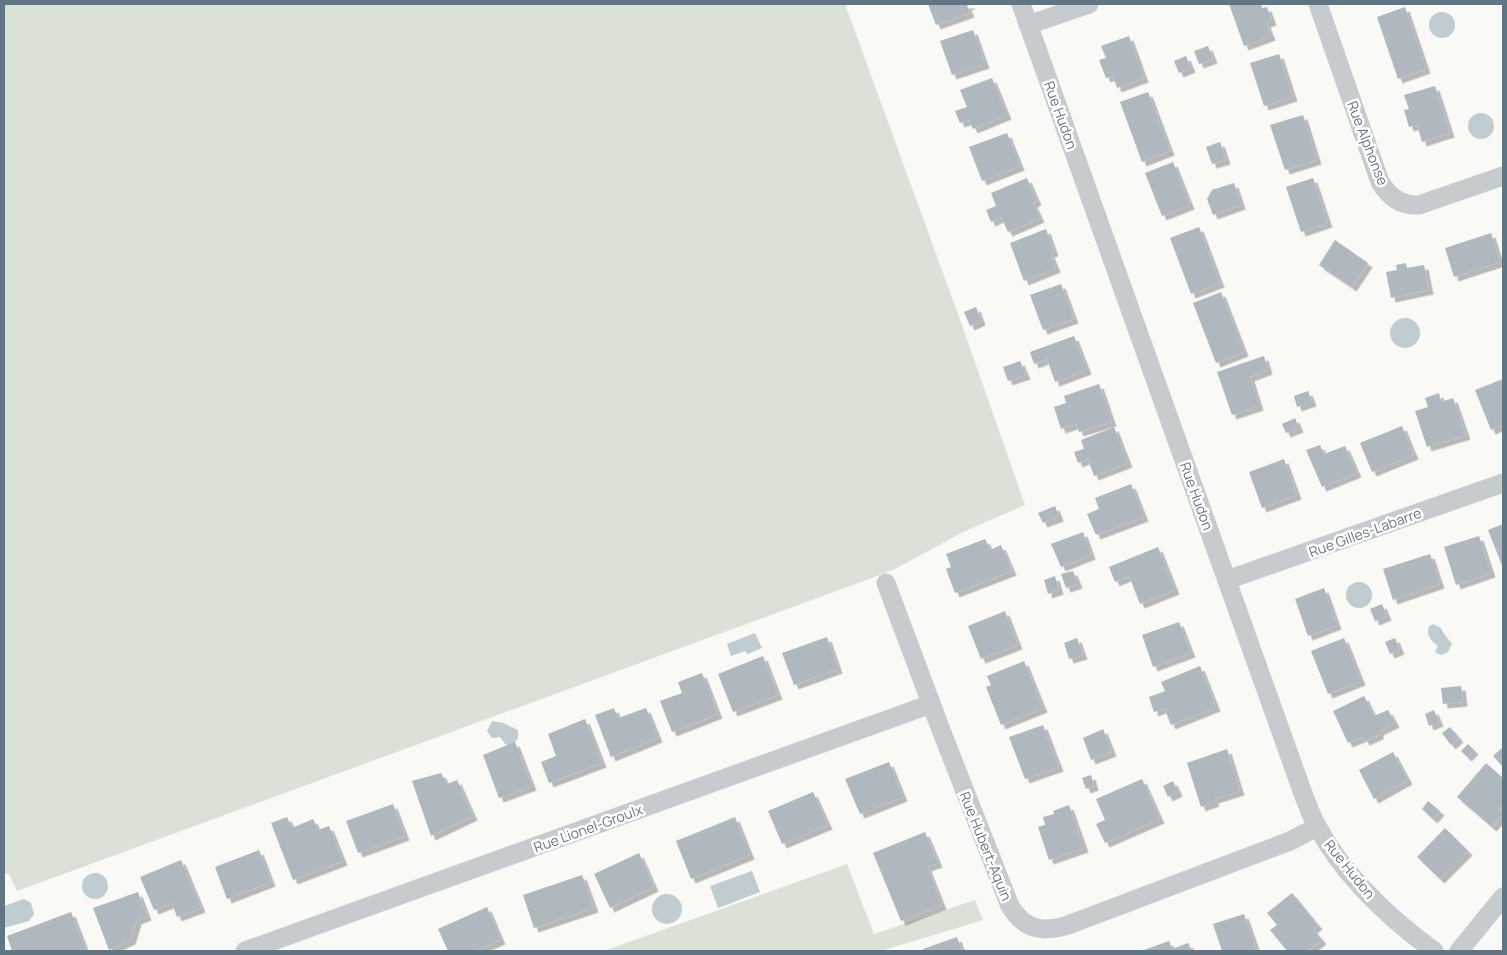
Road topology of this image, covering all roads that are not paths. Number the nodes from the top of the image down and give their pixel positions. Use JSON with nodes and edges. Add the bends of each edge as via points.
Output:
{"nodes":[{"id":1,"x":1021,"y":4,"type":"edge"},
{"id":2,"x":1089,"y":4,"type":"edge"},
{"id":3,"x":1318,"y":4,"type":"edge"},
{"id":4,"x":1028,"y":25,"type":"junction"},
{"id":5,"x":1503,"y":176,"type":"edge"},
{"id":6,"x":1503,"y":483,"type":"edge"},
{"id":7,"x":1227,"y":580,"type":"junction"},
{"id":8,"x":886,"y":583,"type":"dead end"},
{"id":9,"x":931,"y":704,"type":"junction"},
{"id":10,"x":1317,"y":827,"type":"junction"},
{"id":11,"x":1503,"y":897,"type":"edge"},
{"id":12,"x":245,"y":951,"type":"edge"},
{"id":13,"x":1434,"y":951,"type":"edge"},
{"id":14,"x":1459,"y":951,"type":"edge"}],
"edges":[{"from":1,"to":4,"type":"street","name":"Rue Hudon"},
{"from":2,"to":4,"type":"street"},
{"from":3,"to":5,"type":"street","name":"Rue Alphonse","via":[[1380,182],[1392,197],[1408,205],[1419,205]]},
{"from":4,"to":7,"type":"street","name":"Rue Hudon"},
{"from":6,"to":7,"type":"street","name":"Rue Gilles-Labarre"},
{"from":7,"to":10,"type":"street","name":"Rue Hudon"},
{"from":8,"to":9,"type":"street","name":"Rue Hubert-Aquin"},
{"from":9,"to":10,"type":"street","name":"Rue Hubert-Aquin","via":[[1010,906],[1021,920],[1040,929],[1060,927],[1160,891],[1290,841]]},
{"from":9,"to":12,"type":"street","name":"Rue Lionel-Groulx"},
{"from":10,"to":13,"type":"street","name":"Rue Hudon","via":[[1369,896],[1410,934]]},
{"from":11,"to":14,"type":"street"}]}
